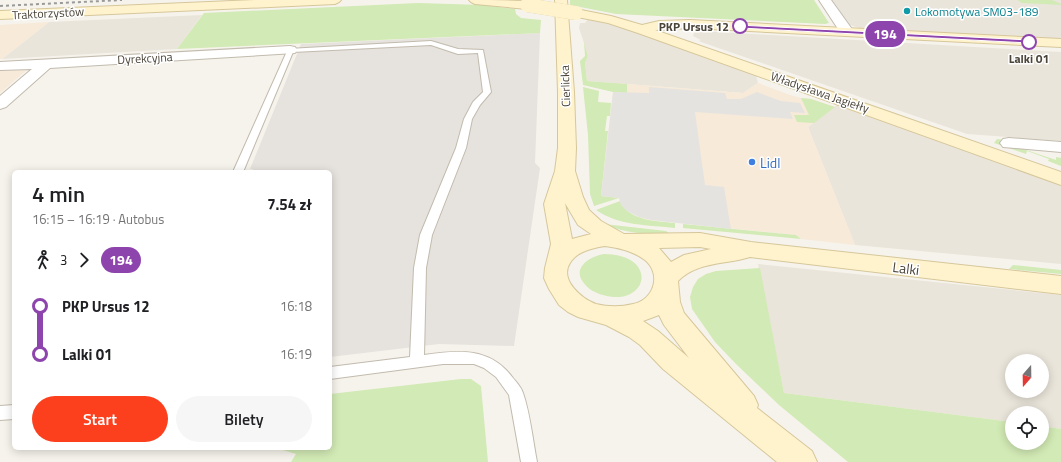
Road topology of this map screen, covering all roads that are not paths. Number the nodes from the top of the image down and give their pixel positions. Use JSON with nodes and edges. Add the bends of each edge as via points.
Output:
{"nodes":[{"id":1,"x":335,"y":0,"type":"edge"},
{"id":2,"x":475,"y":0,"type":"edge"},
{"id":3,"x":561,"y":0,"type":"edge"},
{"id":4,"x":825,"y":0,"type":"edge"},
{"id":5,"x":0,"y":15,"type":"edge"},
{"id":6,"x":643,"y":30,"type":"junction"},
{"id":7,"x":847,"y":32,"type":"junction"},
{"id":8,"x":1061,"y":43,"type":"edge"},
{"id":9,"x":290,"y":50,"type":"junction"},
{"id":10,"x":47,"y":63,"type":"junction"},
{"id":11,"x":0,"y":66,"type":"edge"},
{"id":12,"x":0,"y":104,"type":"edge"},
{"id":13,"x":1009,"y":143,"type":"dead end"},
{"id":14,"x":1061,"y":147,"type":"edge"},
{"id":15,"x":239,"y":170,"type":"edge"},
{"id":16,"x":565,"y":171,"type":"junction"},
{"id":17,"x":1061,"y":180,"type":"edge"},
{"id":18,"x":621,"y":240,"type":"junction"},
{"id":19,"x":751,"y":250,"type":"junction"},
{"id":20,"x":559,"y":262,"type":"junction"},
{"id":21,"x":666,"y":284,"type":"junction"},
{"id":22,"x":1061,"y":285,"type":"edge"},
{"id":23,"x":610,"y":315,"type":"junction"},
{"id":24,"x":416,"y":361,"type":"junction"},
{"id":25,"x":332,"y":373,"type":"edge"},
{"id":26,"x":12,"y":412,"type":"edge"},
{"id":27,"x":0,"y":414,"type":"edge"},
{"id":28,"x":764,"y":431,"type":"junction"},
{"id":29,"x":529,"y":462,"type":"edge"},
{"id":30,"x":801,"y":462,"type":"edge"}],
"edges":[{"from":1,"to":5,"type":"street","name":"Traktorzystów"},
{"from":2,"to":6,"type":"street","name":"Władysława Jagiełły","bridge":true,"via":[[576,12]]},
{"from":3,"to":16,"type":"street","name":"Cierlicka","via":[[566,92]]},
{"from":4,"to":7,"type":"street"},
{"from":6,"to":7,"type":"street","via":[[659,25],[684,23]]},
{"from":6,"to":17,"type":"street","name":"Władysława Jagiełły"},
{"from":7,"to":8,"type":"street"},
{"from":9,"to":10,"type":"street","name":"Dyrekcyjna"},
{"from":9,"to":15,"type":"lane"},
{"from":9,"to":24,"type":"lane","via":[[430,43],[442,44],[456,51],[481,50],[487,92],[468,118],[454,170],[426,235],[420,268]]},
{"from":10,"to":11,"type":"street","name":"Dyrekcyjna"},
{"from":10,"to":12,"type":"street"},
{"from":13,"to":14,"type":"street"},
{"from":16,"to":18,"type":"street","name":"Cierlicka","via":[[574,203],[581,216],[592,226]]},
{"from":16,"to":20,"type":"street","name":"Cierlicka","via":[[554,204],[562,244]]},
{"from":18,"to":19,"type":"street","name":"Lalki","via":[[700,240]]},
{"from":18,"to":20,"type":"street","via":[[599,239],[582,243],[568,250]]},
{"from":18,"to":21,"type":"street","via":[[641,247],[655,257],[662,266]]},
{"from":19,"to":21,"type":"street","name":"Lalki","via":[[684,264],[673,272]]},
{"from":19,"to":22,"type":"street","name":"Lalki"},
{"from":20,"to":23,"type":"street","via":[[556,270],[557,279],[568,298],[590,311]]},
{"from":21,"to":23,"type":"street","via":[[662,297],[649,308],[631,314]]},
{"from":21,"to":28,"type":"street","via":[[667,302],[676,322]]},
{"from":23,"to":28,"type":"street","via":[[649,338],[673,362]]},
{"from":24,"to":25,"type":"lane"},
{"from":24,"to":29,"type":"lane","via":[[475,358],[489,364],[501,374],[516,393]]},
{"from":26,"to":27,"type":"lane"},
{"from":28,"to":30,"type":"street"}]}
